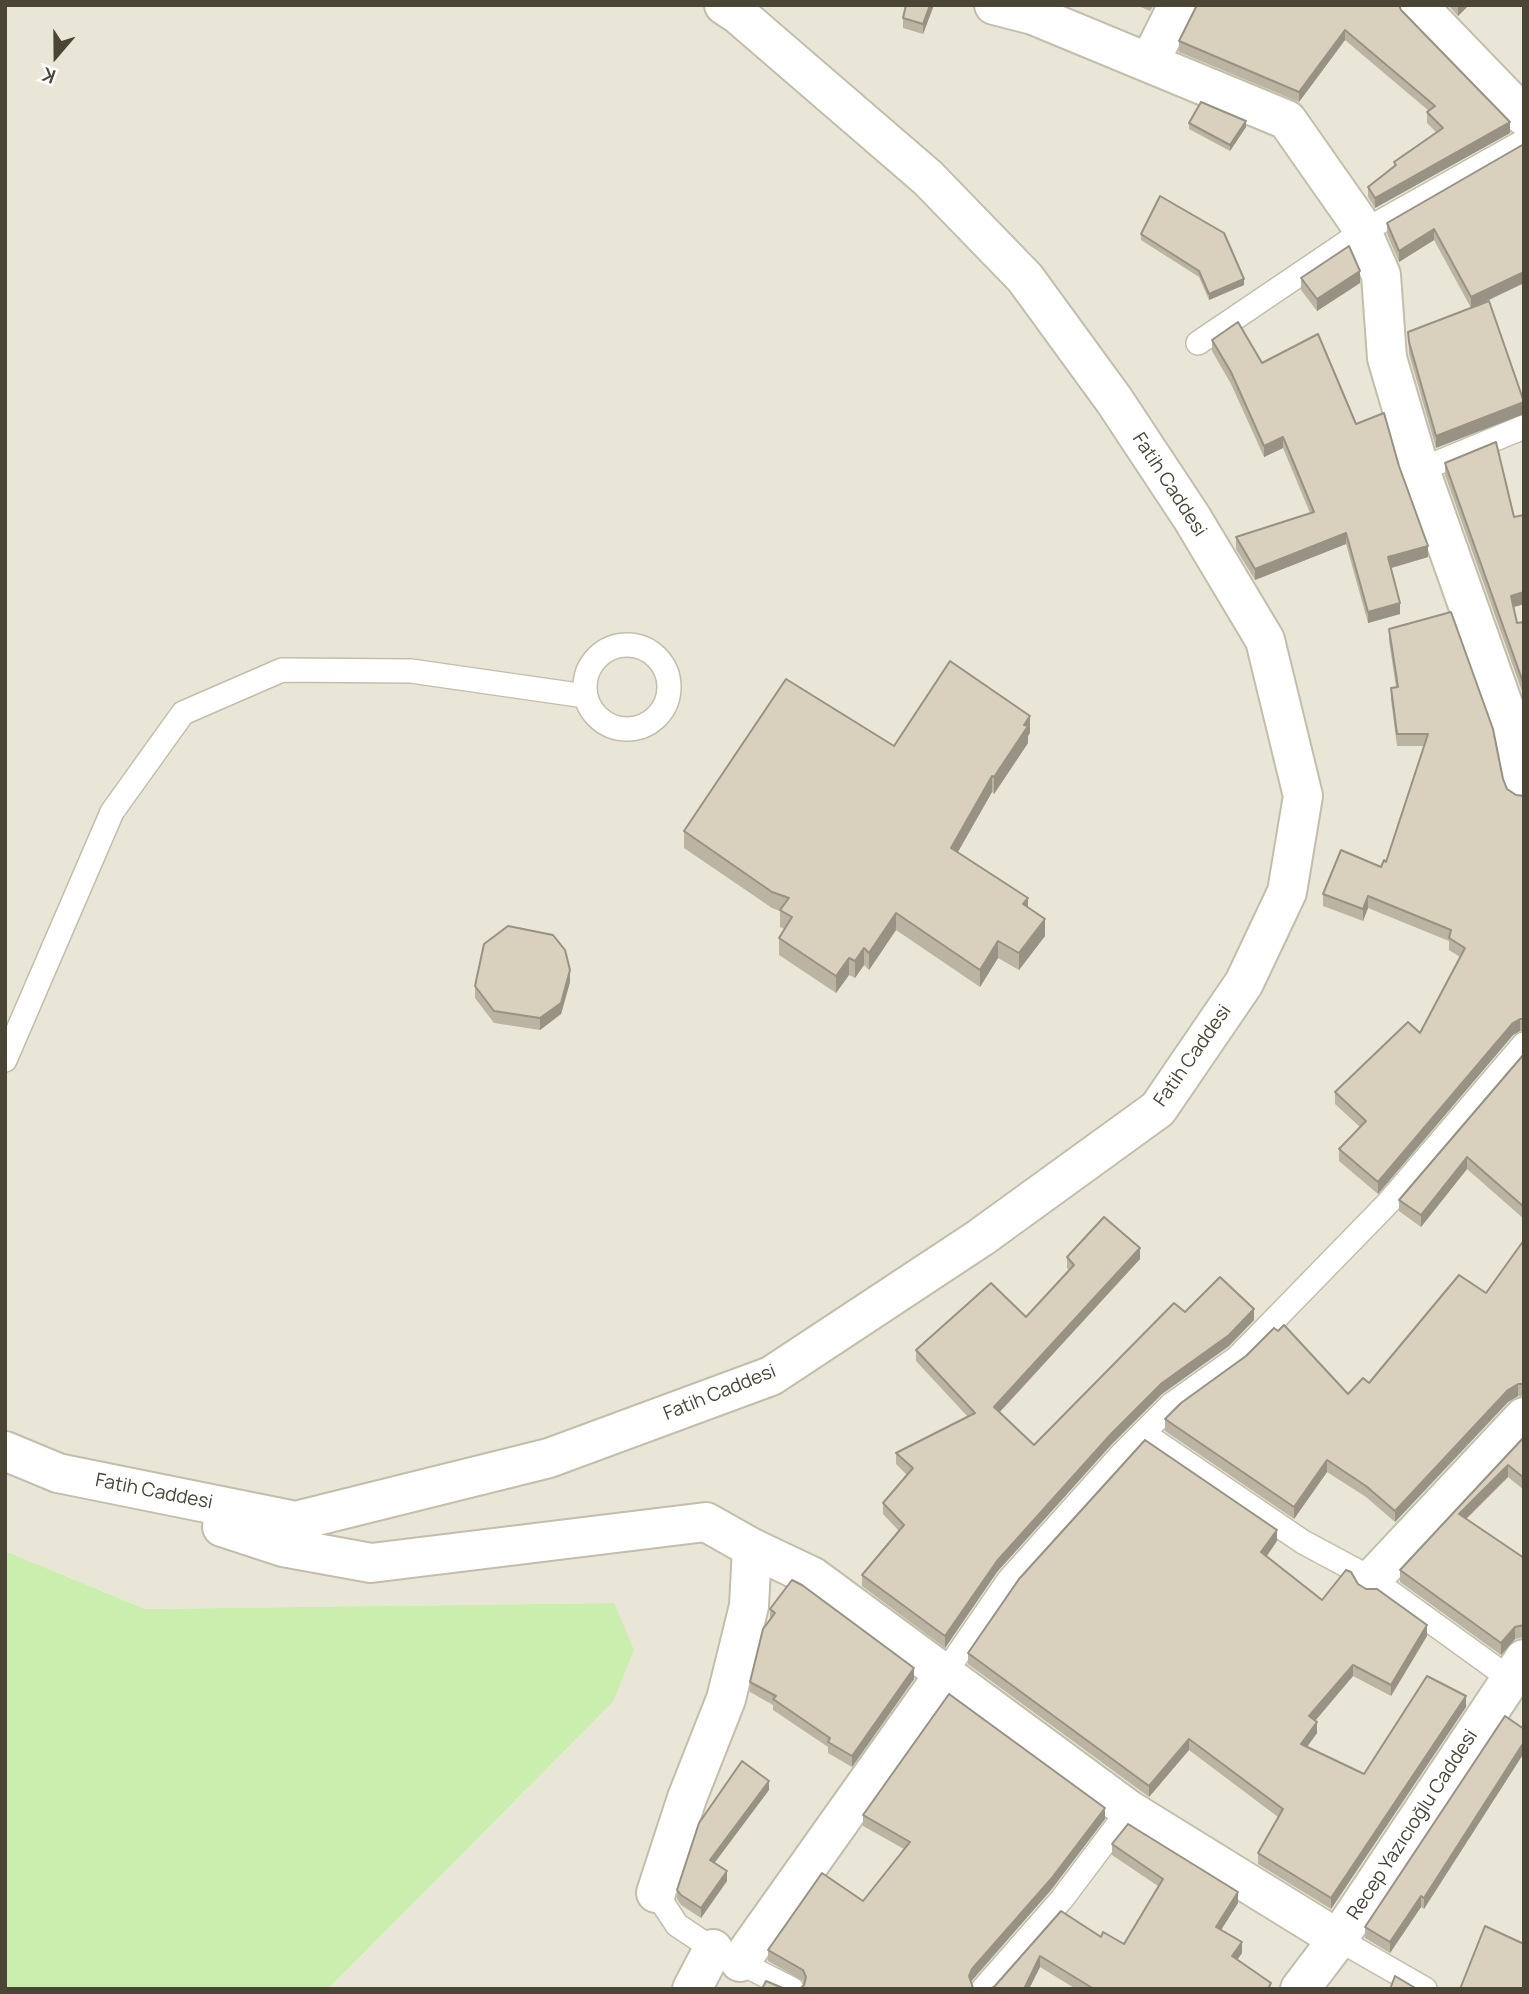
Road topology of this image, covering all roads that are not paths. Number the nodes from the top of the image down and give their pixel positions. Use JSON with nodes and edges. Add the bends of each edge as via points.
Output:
{"nodes":[{"id":1,"x":724,"y":5,"type":"edge"},
{"id":2,"x":994,"y":5,"type":"edge"},
{"id":3,"x":1178,"y":5,"type":"edge"},
{"id":4,"x":1417,"y":5,"type":"edge"},
{"id":5,"x":1149,"y":63,"type":"junction"},
{"id":6,"x":1524,"y":116,"type":"edge"},
{"id":7,"x":1524,"y":141,"type":"edge"},
{"id":8,"x":1362,"y":232,"type":"junction"},
{"id":9,"x":1198,"y":343,"type":"dead end"},
{"id":10,"x":1524,"y":426,"type":"edge"},
{"id":11,"x":1420,"y":470,"type":"junction"},
{"id":12,"x":585,"y":696,"type":"dead end"},
{"id":13,"x":1524,"y":787,"type":"edge"},
{"id":14,"x":1524,"y":1044,"type":"edge"},
{"id":15,"x":5,"y":1060,"type":"edge"},
{"id":16,"x":1524,"y":1417,"type":"edge"},
{"id":17,"x":1143,"y":1433,"type":"junction"},
{"id":18,"x":5,"y":1451,"type":"edge"},
{"id":19,"x":58,"y":1473,"type":"junction"},
{"id":20,"x":752,"y":1548,"type":"junction"},
{"id":21,"x":1372,"y":1579,"type":"junction"},
{"id":22,"x":1516,"y":1668,"type":"edge"},
{"id":23,"x":945,"y":1673,"type":"junction"},
{"id":24,"x":1129,"y":1810,"type":"junction"},
{"id":25,"x":656,"y":1893,"type":"joint"},
{"id":26,"x":1338,"y":1939,"type":"junction"},
{"id":27,"x":727,"y":1955,"type":"junction"},
{"id":28,"x":692,"y":1989,"type":"edge"},
{"id":29,"x":792,"y":1989,"type":"edge"},
{"id":30,"x":983,"y":1989,"type":"edge"},
{"id":31,"x":1300,"y":1989,"type":"edge"},
{"id":32,"x":1425,"y":1989,"type":"edge"}],
"edges":[{"from":1,"to":19,"type":"street","name":"Fatih Caddesi","via":[[928,178],[1026,278],[1192,518],[1265,640],[1303,796],[1287,892],[1244,983],[1158,1109],[980,1238],[771,1376],[549,1458],[296,1521]]},
{"from":2,"to":5,"type":"street","via":[[1033,15]]},
{"from":3,"to":5,"type":"street"},
{"from":4,"to":6,"type":"street"},
{"from":5,"to":8,"type":"street","via":[[1287,120]]},
{"from":7,"to":8,"type":"lane"},
{"from":8,"to":9,"type":"lane"},
{"from":8,"to":11,"type":"street","via":[[1381,275],[1387,358]]},
{"from":10,"to":11,"type":"lane"},
{"from":11,"to":13,"type":"street","via":[[1514,735]]},
{"from":12,"to":15,"type":"lane","via":[[411,671],[282,670],[183,713],[113,812]]},
{"from":14,"to":17,"type":"lane","via":[[1388,1203],[1238,1357],[1172,1404]]},
{"from":16,"to":21,"type":"street"},
{"from":17,"to":21,"type":"lane","via":[[1303,1542]]},
{"from":17,"to":23,"type":"lane","via":[[1008,1581]]},
{"from":18,"to":19,"type":"street","name":"Fatih Caddesi"},
{"from":19,"to":20,"type":"street","via":[[283,1547],[371,1563],[706,1522]]},
{"from":20,"to":23,"type":"street","via":[[813,1577]]},
{"from":20,"to":25,"type":"street","via":[[749,1605],[726,1699]]},
{"from":21,"to":22,"type":"lane"},
{"from":22,"to":26,"type":"street","name":"Recep Yazıcıoğlu Caddesi"},
{"from":23,"to":24,"type":"street"},
{"from":23,"to":27,"type":"street"},
{"from":24,"to":26,"type":"street"},
{"from":24,"to":30,"type":"lane","via":[[1062,1899]]},
{"from":25,"to":27,"type":"lane","via":[[677,1925]]},
{"from":26,"to":31,"type":"street","name":"Recep Yazıcıoğlu Caddesi"},
{"from":26,"to":32,"type":"lane"},
{"from":27,"to":28,"type":"street"},
{"from":27,"to":29,"type":"lane"}]}
